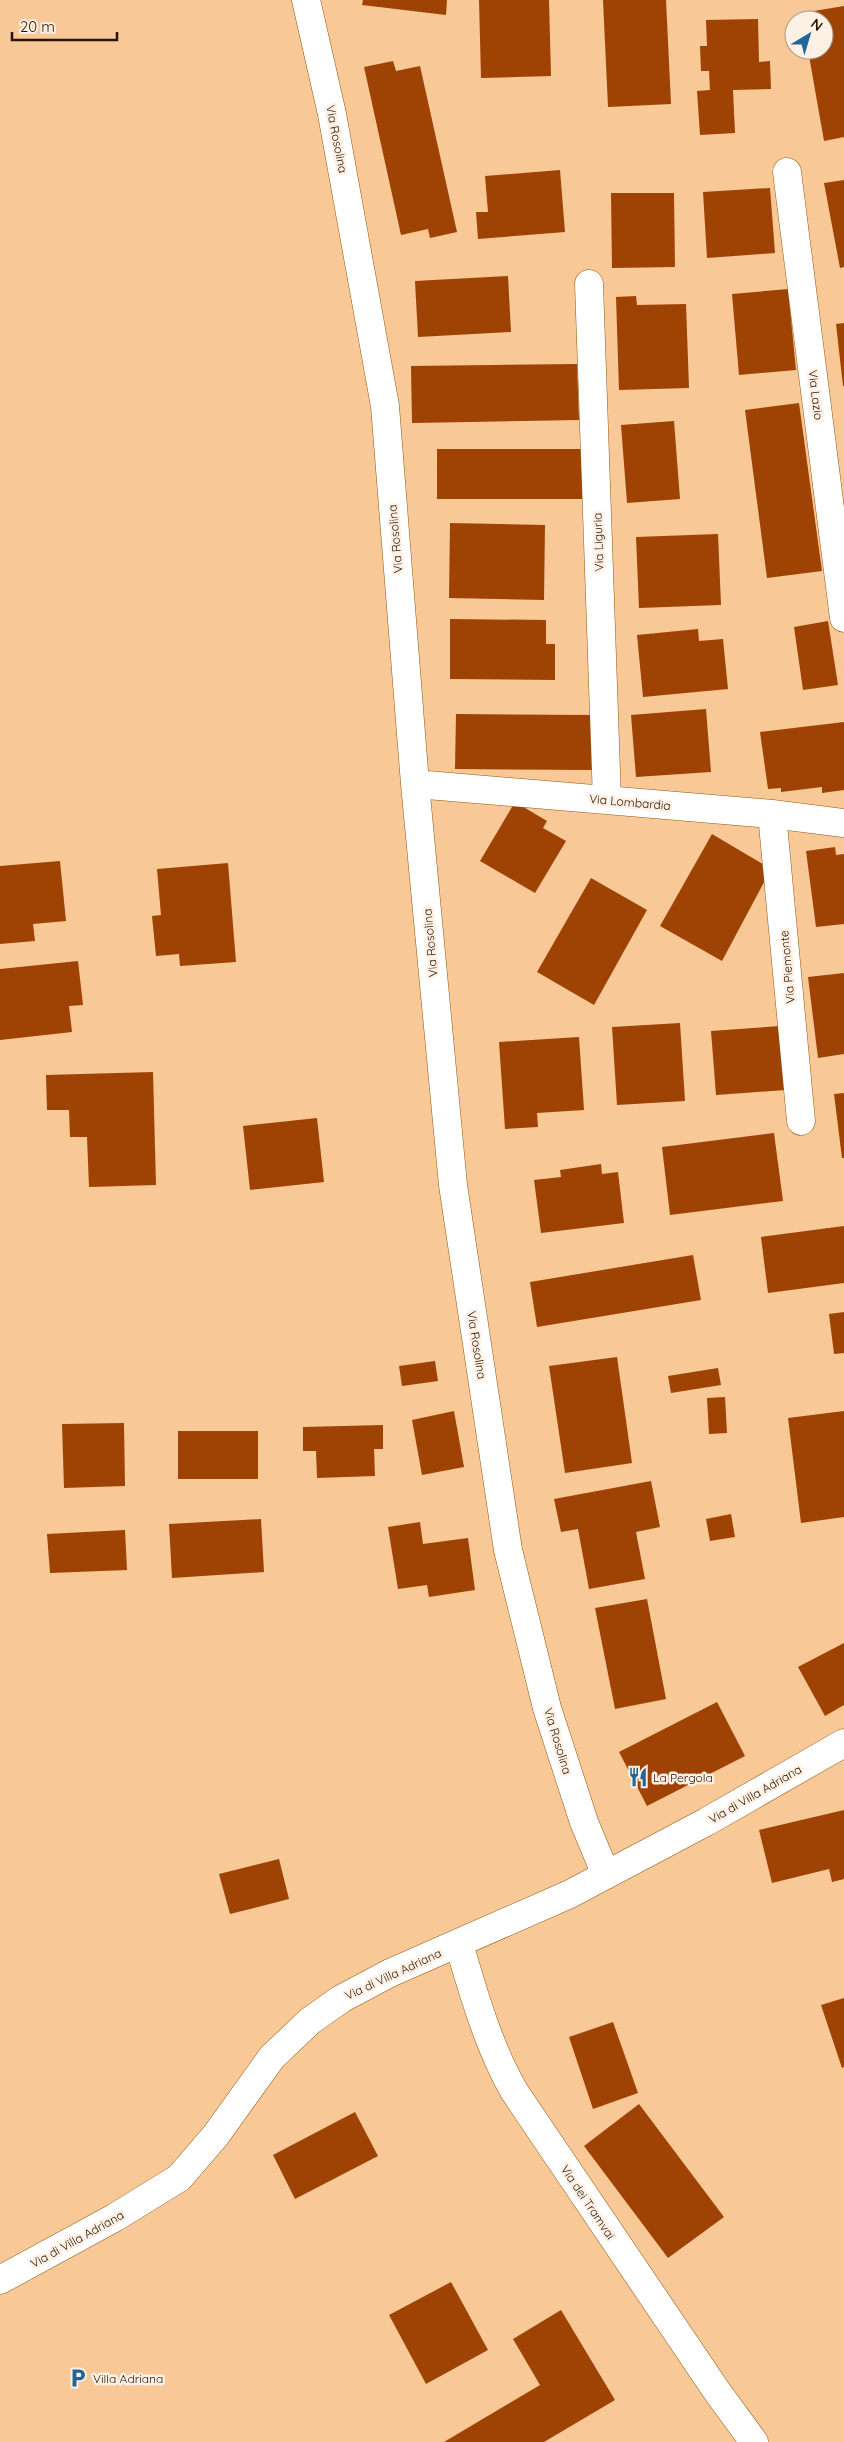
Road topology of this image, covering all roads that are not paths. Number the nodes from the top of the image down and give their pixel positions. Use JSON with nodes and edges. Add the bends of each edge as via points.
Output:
{"nodes":[{"id":1,"x":306,"y":0,"type":"edge"},
{"id":2,"x":787,"y":172,"type":"dead end"},
{"id":3,"x":589,"y":284,"type":"dead end"},
{"id":4,"x":844,"y":618,"type":"edge"},
{"id":5,"x":415,"y":784,"type":"junction"},
{"id":6,"x":607,"y":800,"type":"junction"},
{"id":7,"x":772,"y":814,"type":"junction"},
{"id":8,"x":844,"y":823,"type":"edge"},
{"id":9,"x":801,"y":1121,"type":"dead end"},
{"id":10,"x":844,"y":1744,"type":"edge"},
{"id":11,"x":606,"y":1875,"type":"junction"},
{"id":12,"x":459,"y":1944,"type":"junction"},
{"id":13,"x":0,"y":2280,"type":"edge"},
{"id":14,"x":754,"y":2442,"type":"edge"}],
"edges":[{"from":1,"to":5,"type":"street","name":"Via Rosolina","via":[[332,114],[385,406]]},
{"from":2,"to":4,"type":"street","name":"Via Lazio"},
{"from":3,"to":6,"type":"street","name":"Via Liguria"},
{"from":5,"to":6,"type":"street","name":"Via Lombardia"},
{"from":5,"to":11,"type":"street","name":"Via Rosolina","via":[[453,1185],[508,1550],[547,1708],[584,1822]]},
{"from":6,"to":7,"type":"street","name":"Via Lombardia"},
{"from":7,"to":8,"type":"street","name":"Via Lombardia"},
{"from":7,"to":9,"type":"street","name":"Via Piemonte"},
{"from":10,"to":11,"type":"street","name":"Via di Villa Adriana"},
{"from":11,"to":12,"type":"street","name":"Via di Villa Adriana"},
{"from":12,"to":13,"type":"street","name":"Via di Villa Adriana","via":[[357,1989],[325,2010],[272,2057],[216,2135],[179,2178],[114,2218]]},
{"from":12,"to":14,"type":"street","name":"Via dei Tramvai","via":[[488,2037],[504,2074]]}]}
